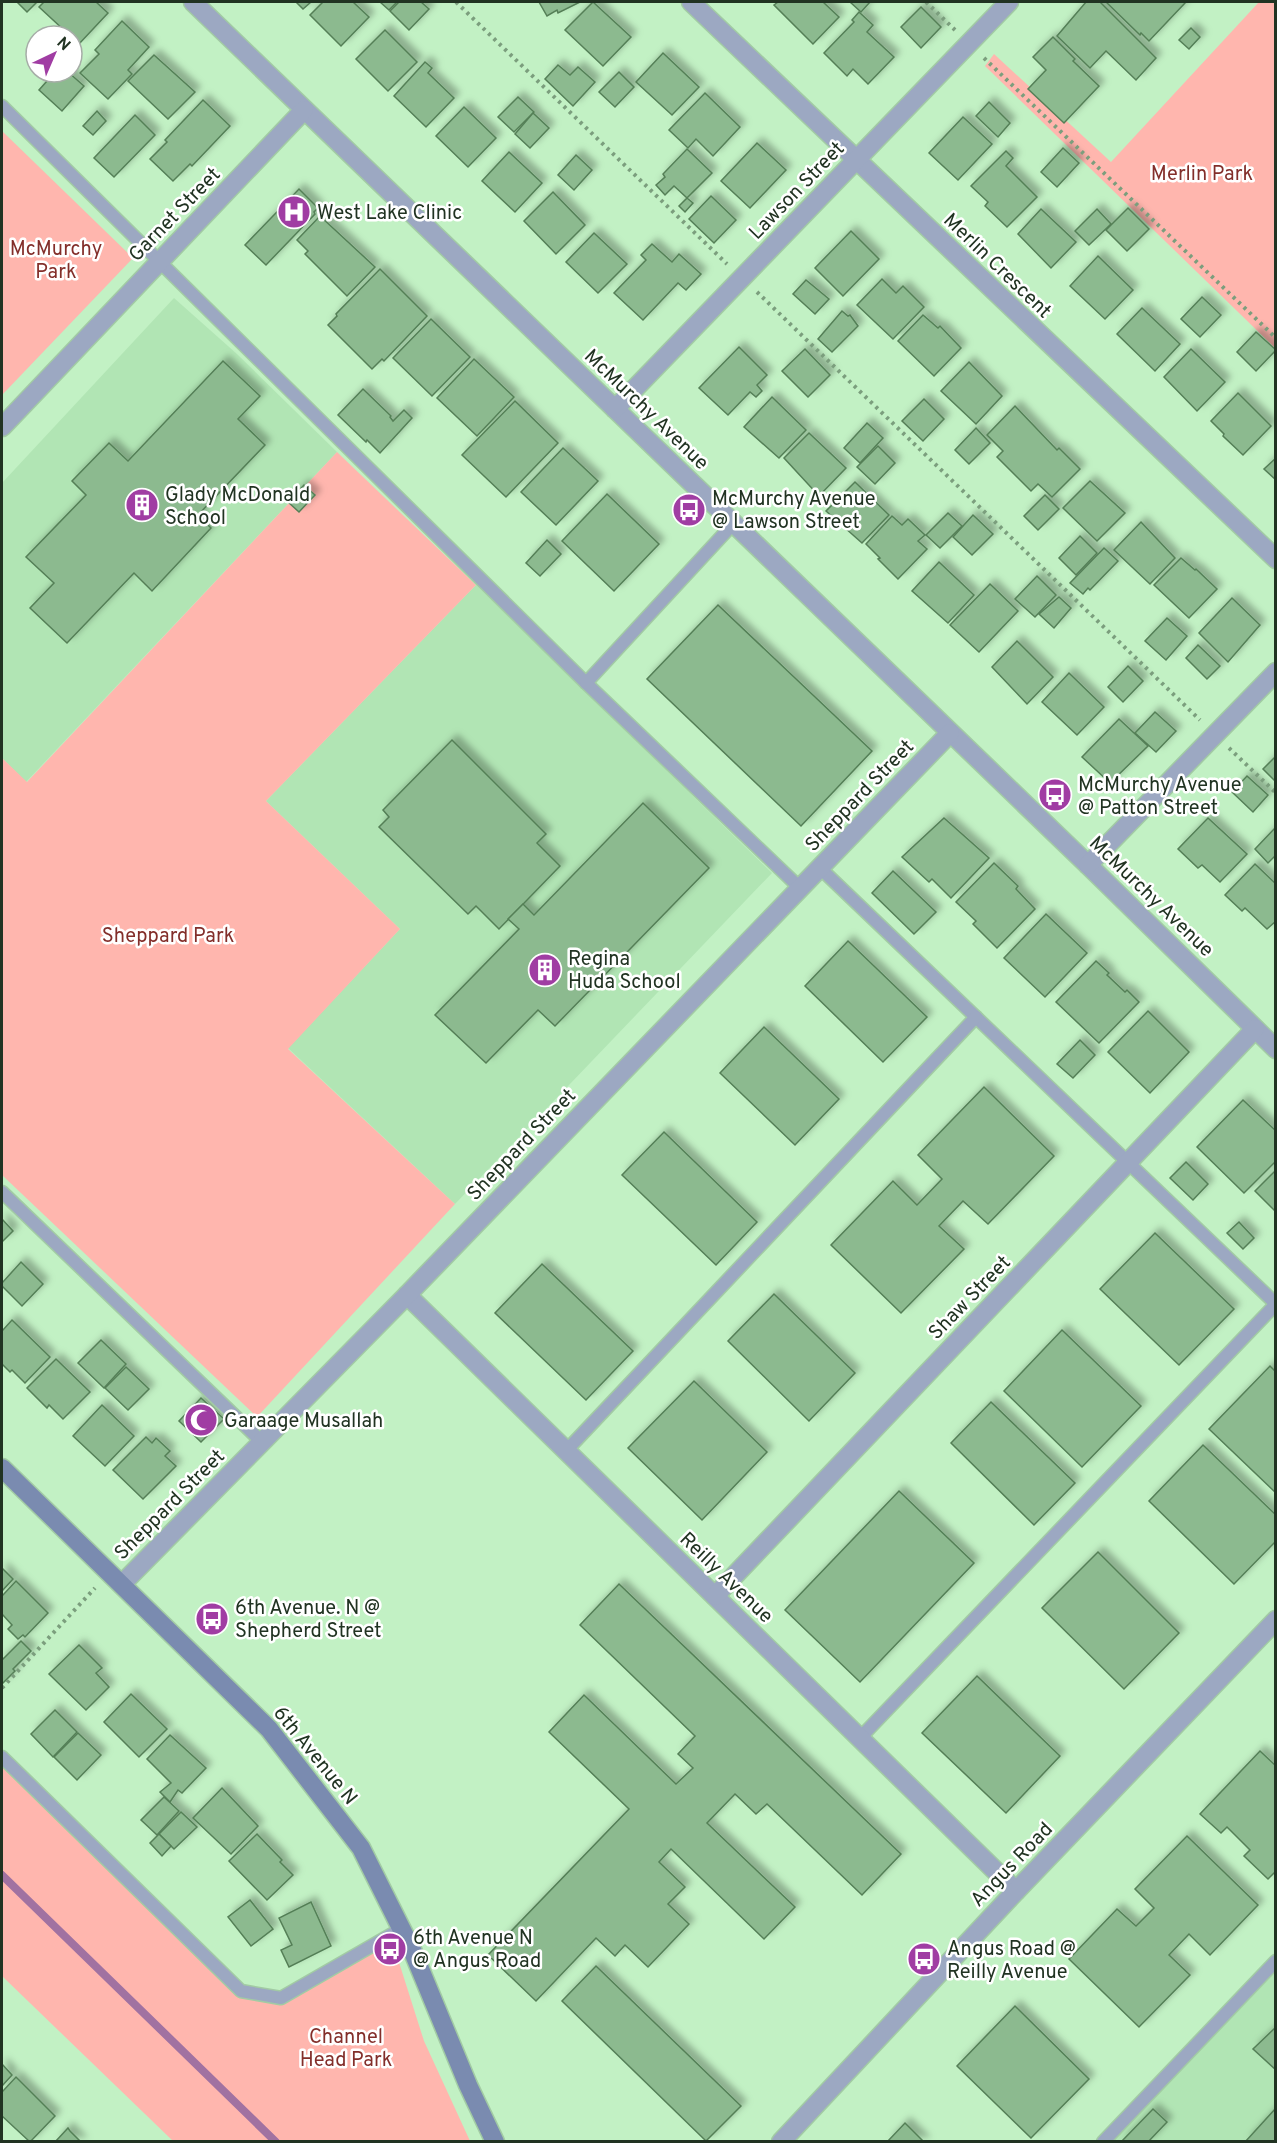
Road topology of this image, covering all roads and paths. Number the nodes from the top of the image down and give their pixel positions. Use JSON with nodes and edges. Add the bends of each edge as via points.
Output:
{"nodes":[{"id":1,"x":193,"y":2,"type":"edge"},
{"id":2,"x":456,"y":2,"type":"edge"},
{"id":3,"x":691,"y":2,"type":"edge"},
{"id":4,"x":926,"y":2,"type":"edge"},
{"id":5,"x":1009,"y":2,"type":"edge"},
{"id":6,"x":969,"y":43,"type":"junction"},
{"id":7,"x":2,"y":106,"type":"edge"},
{"id":8,"x":304,"y":110,"type":"junction"},
{"id":9,"x":856,"y":160,"type":"junction"},
{"id":10,"x":160,"y":261,"type":"junction"},
{"id":11,"x":742,"y":278,"type":"junction"},
{"id":12,"x":1275,"y":338,"type":"edge"},
{"id":13,"x":615,"y":409,"type":"junction"},
{"id":14,"x":2,"y":427,"type":"edge"},
{"id":15,"x":734,"y":524,"type":"junction"},
{"id":16,"x":1275,"y":559,"type":"edge"},
{"id":17,"x":1275,"y":672,"type":"edge"},
{"id":18,"x":586,"y":683,"type":"junction"},
{"id":19,"x":950,"y":734,"type":"junction"},
{"id":20,"x":1215,"y":735,"type":"junction"},
{"id":21,"x":1275,"y":793,"type":"edge"},
{"id":22,"x":1088,"y":865,"type":"junction"},
{"id":23,"x":820,"y":868,"type":"junction"},
{"id":24,"x":801,"y":888,"type":"junction"},
{"id":25,"x":976,"y":1017,"type":"junction"},
{"id":26,"x":1255,"y":1029,"type":"junction"},
{"id":27,"x":1275,"y":1049,"type":"edge"},
{"id":28,"x":1129,"y":1162,"type":"junction"},
{"id":29,"x":2,"y":1192,"type":"edge"},
{"id":30,"x":407,"y":1295,"type":"junction"},
{"id":31,"x":1275,"y":1304,"type":"edge"},
{"id":32,"x":262,"y":1442,"type":"junction"},
{"id":33,"x":566,"y":1450,"type":"junction"},
{"id":34,"x":2,"y":1468,"type":"edge"},
{"id":35,"x":116,"y":1578,"type":"junction"},
{"id":36,"x":715,"y":1596,"type":"junction"},
{"id":37,"x":1275,"y":1620,"type":"edge"},
{"id":38,"x":2,"y":1688,"type":"edge"},
{"id":39,"x":860,"y":1738,"type":"junction"},
{"id":40,"x":2,"y":1757,"type":"edge"},
{"id":41,"x":1016,"y":1891,"type":"junction"},
{"id":42,"x":401,"y":1929,"type":"junction"},
{"id":43,"x":1275,"y":1961,"type":"edge"},
{"id":44,"x":495,"y":2142,"type":"edge"},
{"id":45,"x":781,"y":2142,"type":"edge"},
{"id":46,"x":1103,"y":2142,"type":"edge"}],
"edges":[{"from":1,"to":8,"type":"street","name":"McMurchy Avenue"},
{"from":2,"to":11,"type":"path"},
{"from":3,"to":9,"type":"street","name":"Merlin Crescent"},
{"from":4,"to":6,"type":"path"},
{"from":5,"to":6,"type":"street","name":"Lawson Street"},
{"from":6,"to":9,"type":"street","name":"Lawson Street"},
{"from":6,"to":12,"type":"path"},
{"from":7,"to":10,"type":"lane"},
{"from":8,"to":10,"type":"street","name":"Garnet Street"},
{"from":8,"to":13,"type":"street","name":"McMurchy Avenue"},
{"from":9,"to":11,"type":"street","name":"Lawson Street"},
{"from":9,"to":16,"type":"street","name":"Merlin Crescent"},
{"from":10,"to":14,"type":"street","name":"Garnet Street"},
{"from":10,"to":18,"type":"lane"},
{"from":11,"to":13,"type":"street","name":"Lawson Street"},
{"from":11,"to":20,"type":"path"},
{"from":13,"to":15,"type":"street","name":"McMurchy Avenue"},
{"from":15,"to":18,"type":"lane"},
{"from":15,"to":19,"type":"street","name":"McMurchy Avenue"},
{"from":17,"to":20,"type":"street"},
{"from":18,"to":24,"type":"lane"},
{"from":19,"to":22,"type":"street","name":"McMurchy Avenue"},
{"from":19,"to":23,"type":"street","name":"Sheppard Street"},
{"from":20,"to":21,"type":"path"},
{"from":20,"to":22,"type":"street"},
{"from":22,"to":26,"type":"street","name":"McMurchy Avenue"},
{"from":23,"to":24,"type":"street","name":"Sheppard Street"},
{"from":23,"to":25,"type":"lane"},
{"from":24,"to":30,"type":"street","name":"Sheppard Street"},
{"from":25,"to":28,"type":"lane"},
{"from":25,"to":33,"type":"lane"},
{"from":26,"to":27,"type":"street","name":"McMurchy Avenue"},
{"from":26,"to":28,"type":"street","name":"Shaw Street"},
{"from":28,"to":31,"type":"lane"},
{"from":28,"to":36,"type":"street","name":"Shaw Street"},
{"from":29,"to":32,"type":"lane"},
{"from":30,"to":32,"type":"street","name":"Sheppard Street"},
{"from":30,"to":33,"type":"street","name":"Reilly Avenue"},
{"from":31,"to":39,"type":"lane"},
{"from":32,"to":35,"type":"street","name":"Sheppard Street"},
{"from":33,"to":36,"type":"street","name":"Reilly Avenue"},
{"from":34,"to":35,"type":"street","name":"6th Avenue N"},
{"from":35,"to":38,"type":"path"},
{"from":35,"to":42,"type":"street","name":"6th Avenue N","via":[[269,1729],[361,1848]]},
{"from":36,"to":39,"type":"street","name":"Reilly Avenue"},
{"from":37,"to":41,"type":"street","name":"Angus Road"},
{"from":39,"to":41,"type":"street","name":"Reilly Avenue"},
{"from":40,"to":42,"type":"lane","via":[[241,1991],[280,1998]]},
{"from":41,"to":45,"type":"street","name":"Angus Road"},
{"from":42,"to":44,"type":"street","name":"6th Avenue N"},
{"from":43,"to":46,"type":"lane"}]}
